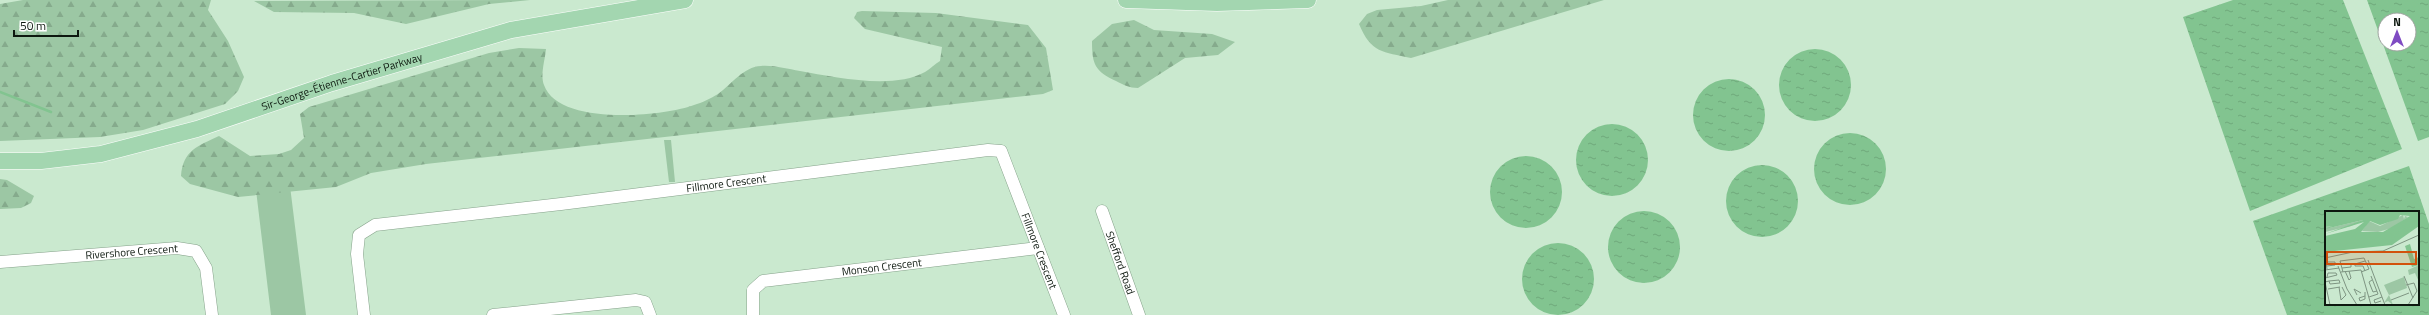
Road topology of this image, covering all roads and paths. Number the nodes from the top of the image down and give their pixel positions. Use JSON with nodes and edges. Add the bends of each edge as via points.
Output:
{"nodes":[{"id":1,"x":685,"y":0,"type":"edge"},
{"id":2,"x":1126,"y":0,"type":"edge"},
{"id":3,"x":1308,"y":0,"type":"edge"},
{"id":4,"x":0,"y":161,"type":"edge"},
{"id":5,"x":1102,"y":211,"type":"dead end"},
{"id":6,"x":1038,"y":248,"type":"junction"},
{"id":7,"x":0,"y":262,"type":"edge"},
{"id":8,"x":212,"y":315,"type":"edge"},
{"id":9,"x":364,"y":315,"type":"edge"},
{"id":10,"x":493,"y":315,"type":"edge"},
{"id":11,"x":650,"y":315,"type":"edge"},
{"id":12,"x":753,"y":315,"type":"edge"},
{"id":13,"x":1064,"y":315,"type":"edge"},
{"id":14,"x":1138,"y":315,"type":"edge"}],
"edges":[{"from":1,"to":4,"type":"main road","name":"Sir-George-Étienne-Cartier Parkway","via":[[511,30],[332,83],[197,130],[101,154],[41,161]]},
{"from":2,"to":3,"type":"main road","via":[[1217,3]]},
{"from":5,"to":14,"type":"street","name":"Shefford Road"},
{"from":6,"to":9,"type":"street","name":"Fillmore Crescent","via":[[1001,151],[988,150],[375,225],[360,235],[357,254]]},
{"from":6,"to":12,"type":"street","name":"Monson Crescent","via":[[763,281],[753,290]]},
{"from":6,"to":13,"type":"street","name":"Fillmore Crescent"},
{"from":7,"to":8,"type":"street","name":"Rivershore Crescent","via":[[177,248],[196,251],[206,268]]},
{"from":10,"to":11,"type":"street","via":[[636,300],[645,302]]}]}
